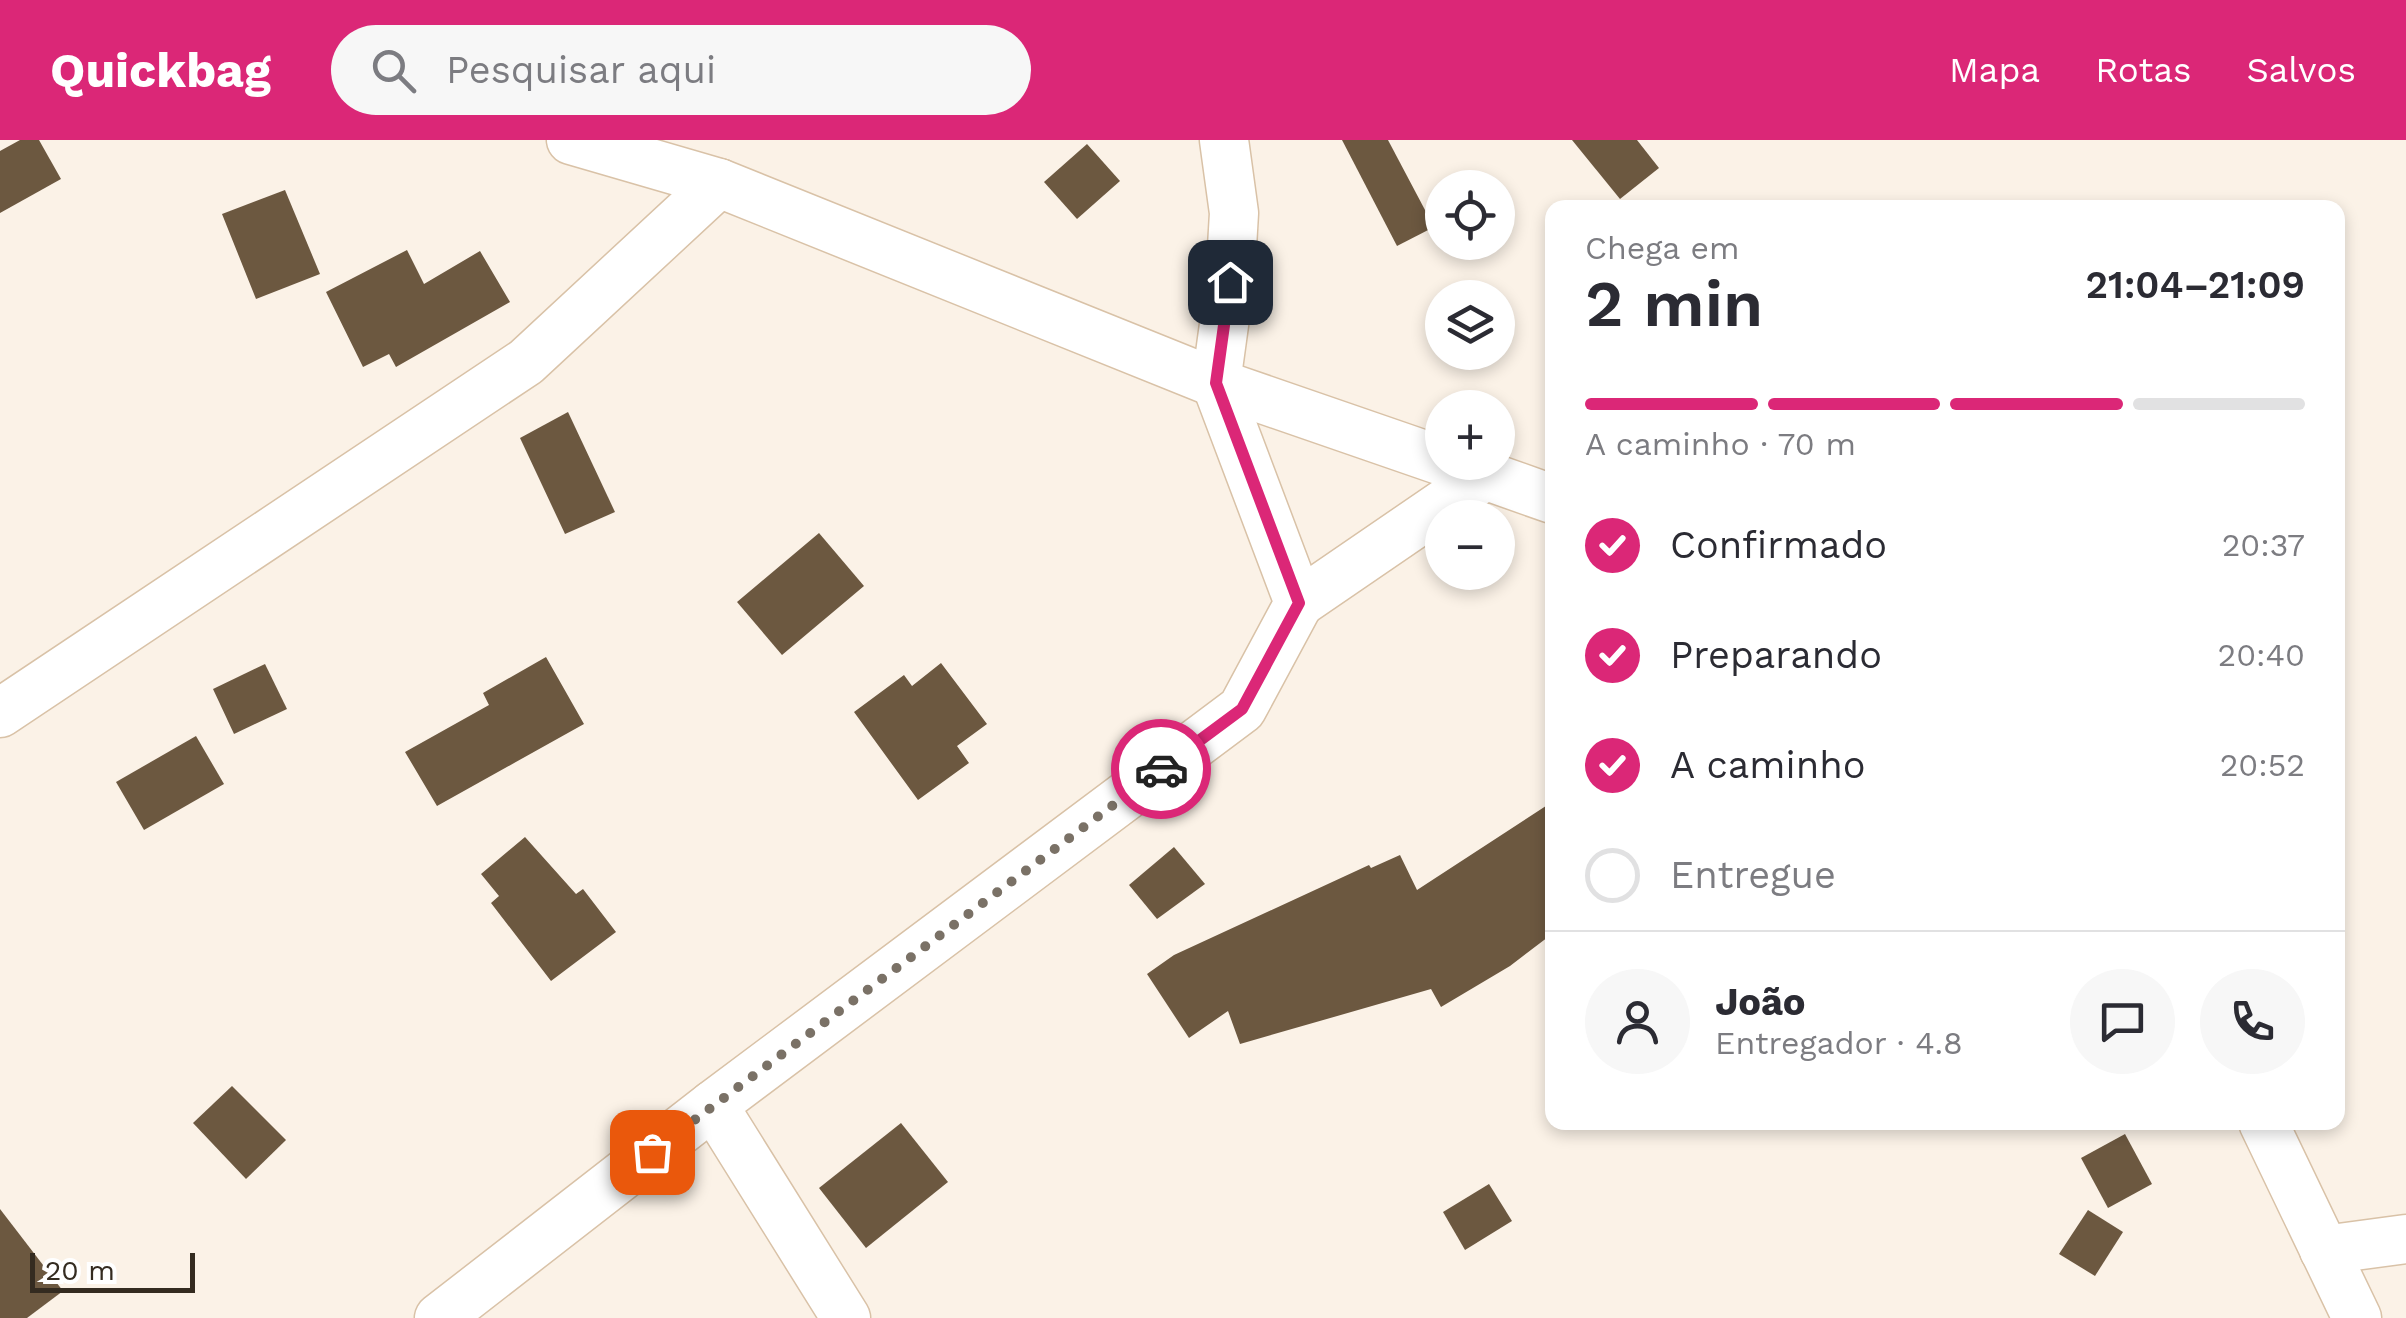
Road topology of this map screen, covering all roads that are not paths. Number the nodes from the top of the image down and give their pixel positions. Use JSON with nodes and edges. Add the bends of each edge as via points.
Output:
{"nodes":[{"id":1,"x":571,"y":140,"type":"edge"},
{"id":2,"x":1224,"y":140,"type":"edge"},
{"id":3,"x":719,"y":184,"type":"junction"},
{"id":4,"x":1216,"y":383,"type":"junction"},
{"id":5,"x":1425,"y":454,"type":"edge"},
{"id":6,"x":1443,"y":480,"type":"edge"},
{"id":7,"x":1498,"y":480,"type":"edge"},
{"id":8,"x":1545,"y":497,"type":"edge"},
{"id":9,"x":1299,"y":603,"type":"junction"},
{"id":10,"x":0,"y":713,"type":"edge"},
{"id":11,"x":713,"y":1105,"type":"junction"},
{"id":12,"x":2267,"y":1130,"type":"edge"},
{"id":13,"x":2406,"y":1239,"type":"edge"},
{"id":14,"x":2324,"y":1250,"type":"junction"},
{"id":15,"x":439,"y":1318,"type":"edge"},
{"id":16,"x":846,"y":1318,"type":"edge"},
{"id":17,"x":2356,"y":1318,"type":"edge"}],
"edges":[{"from":1,"to":3,"type":"street"},
{"from":2,"to":4,"type":"street","via":[[1234,213]]},
{"from":3,"to":4,"type":"street"},
{"from":3,"to":10,"type":"street","via":[[526,362]]},
{"from":4,"to":5,"type":"street"},
{"from":4,"to":9,"type":"street"},
{"from":6,"to":9,"type":"street"},
{"from":7,"to":8,"type":"street"},
{"from":9,"to":11,"type":"street","via":[[1242,709]]},
{"from":11,"to":15,"type":"street"},
{"from":11,"to":16,"type":"street"},
{"from":12,"to":14,"type":"street"},
{"from":13,"to":14,"type":"street"},
{"from":14,"to":17,"type":"street"}]}
